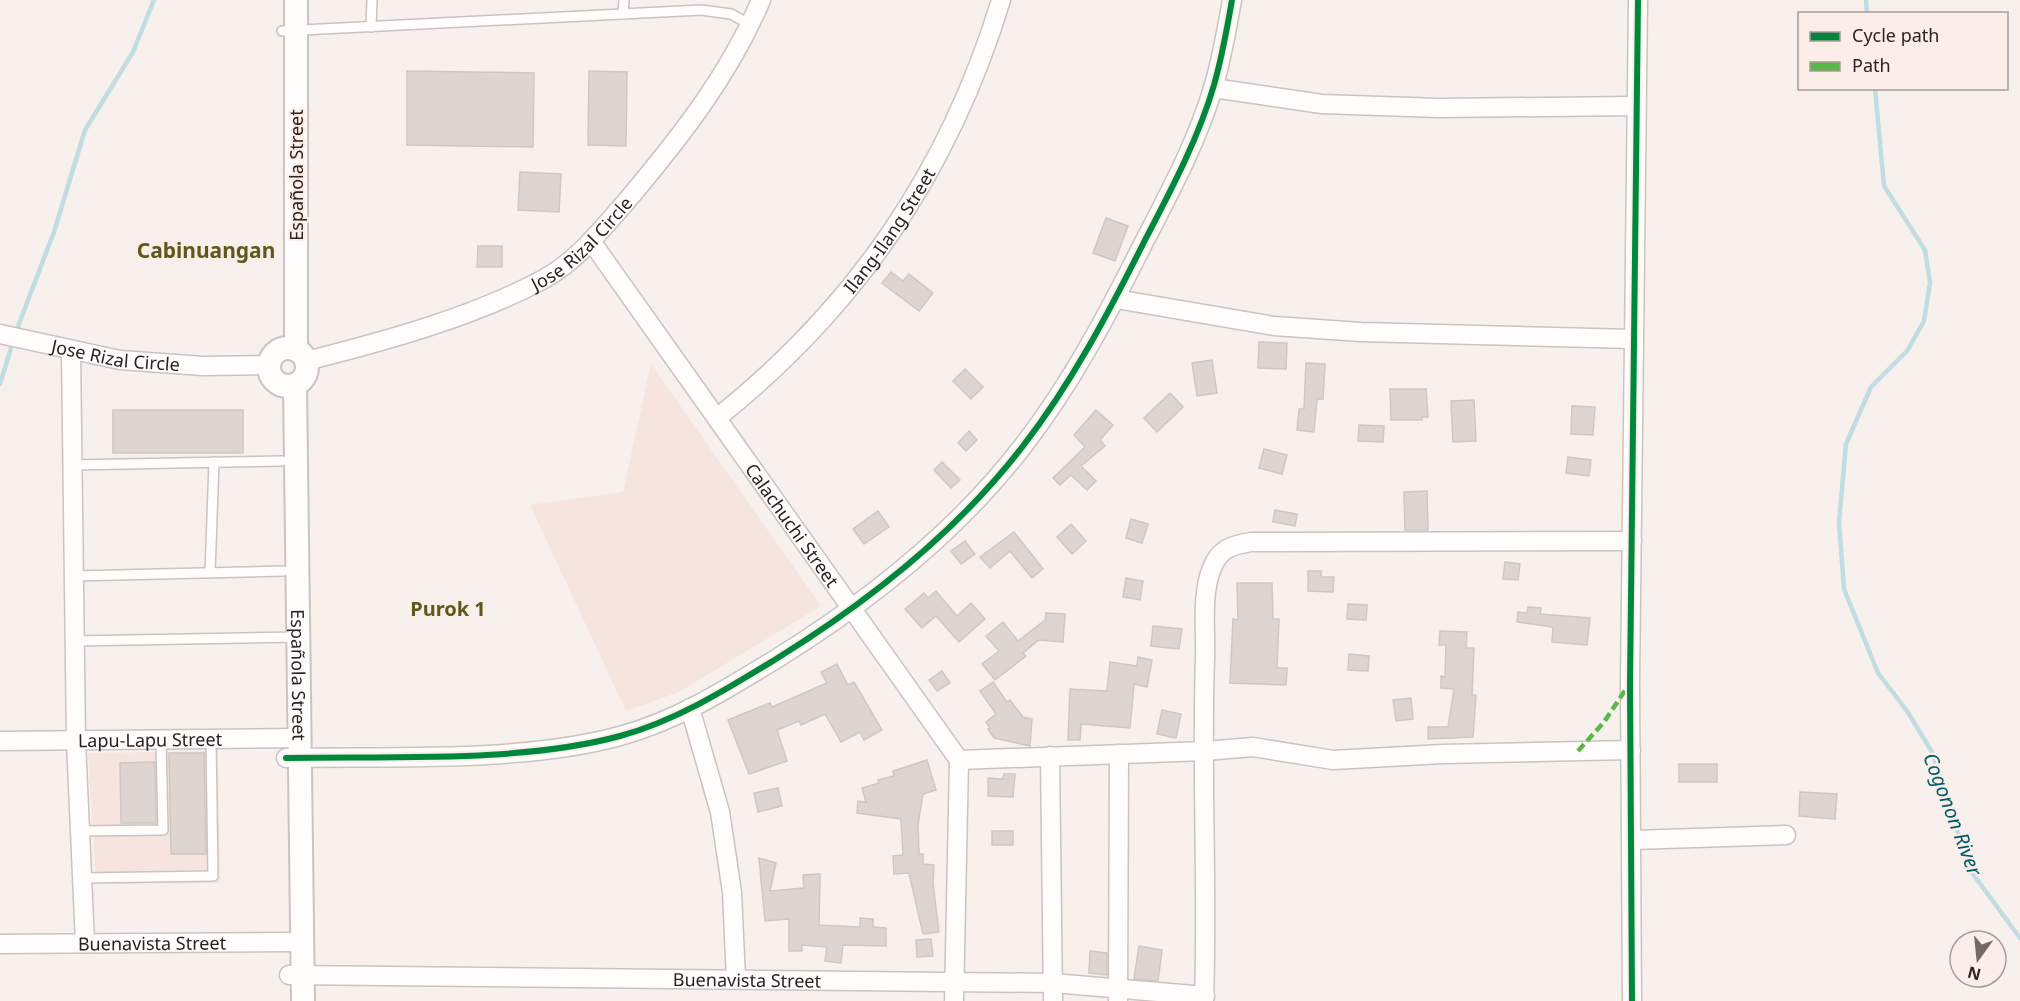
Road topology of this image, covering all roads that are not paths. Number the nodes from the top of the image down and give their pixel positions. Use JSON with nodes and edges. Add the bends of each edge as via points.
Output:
{"nodes":[{"id":1,"x":283,"y":0,"type":"edge"},
{"id":2,"x":297,"y":0,"type":"edge"},
{"id":3,"x":372,"y":0,"type":"edge"},
{"id":4,"x":624,"y":0,"type":"edge"},
{"id":5,"x":761,"y":0,"type":"edge"},
{"id":6,"x":1001,"y":0,"type":"edge"},
{"id":7,"x":1232,"y":0,"type":"edge"},
{"id":8,"x":1638,"y":0,"type":"edge"},
{"id":9,"x":623,"y":14,"type":"junction"},
{"id":10,"x":751,"y":25,"type":"junction"},
{"id":11,"x":371,"y":27,"type":"junction"},
{"id":12,"x":289,"y":31,"type":"junction"},
{"id":13,"x":1213,"y":88,"type":"junction"},
{"id":14,"x":1636,"y":106,"type":"junction"},
{"id":15,"x":591,"y":241,"type":"junction"},
{"id":16,"x":1116,"y":298,"type":"junction"},
{"id":17,"x":0,"y":334,"type":"edge"},
{"id":18,"x":1633,"y":339,"type":"junction"},
{"id":19,"x":70,"y":351,"type":"junction"},
{"id":20,"x":288,"y":357,"type":"junction"},
{"id":21,"x":288,"y":385,"type":"junction"},
{"id":22,"x":717,"y":418,"type":"junction"},
{"id":23,"x":282,"y":461,"type":"junction"},
{"id":24,"x":214,"y":462,"type":"junction"},
{"id":25,"x":72,"y":465,"type":"junction"},
{"id":26,"x":1632,"y":541,"type":"junction"},
{"id":27,"x":284,"y":571,"type":"junction"},
{"id":28,"x":210,"y":573,"type":"junction"},
{"id":29,"x":74,"y":576,"type":"junction"},
{"id":30,"x":851,"y":608,"type":"junction"},
{"id":31,"x":292,"y":637,"type":"junction"},
{"id":32,"x":74,"y":641,"type":"junction"},
{"id":33,"x":690,"y":708,"type":"junction"},
{"id":34,"x":211,"y":739,"type":"junction"},
{"id":35,"x":161,"y":740,"type":"junction"},
{"id":36,"x":0,"y":741,"type":"edge"},
{"id":37,"x":75,"y":741,"type":"junction"},
{"id":38,"x":293,"y":748,"type":"junction"},
{"id":39,"x":1631,"y":750,"type":"junction"},
{"id":40,"x":1205,"y":751,"type":"junction"},
{"id":41,"x":1119,"y":754,"type":"junction"},
{"id":42,"x":1050,"y":756,"type":"junction"},
{"id":43,"x":959,"y":759,"type":"junction"},
{"id":44,"x":80,"y":831,"type":"junction"},
{"id":45,"x":1786,"y":836,"type":"dead end"},
{"id":46,"x":1633,"y":840,"type":"junction"},
{"id":47,"x":82,"y":878,"type":"junction"},
{"id":48,"x":295,"y":942,"type":"junction"},
{"id":49,"x":85,"y":943,"type":"junction"},
{"id":50,"x":0,"y":944,"type":"edge"},
{"id":51,"x":296,"y":975,"type":"junction"},
{"id":52,"x":736,"y":979,"type":"junction"},
{"id":53,"x":954,"y":981,"type":"junction"},
{"id":54,"x":1053,"y":982,"type":"junction"},
{"id":55,"x":1118,"y":994,"type":"edge"},
{"id":56,"x":1205,"y":999,"type":"edge"},
{"id":57,"x":289,"y":1001,"type":"edge"},
{"id":58,"x":303,"y":1001,"type":"edge"},
{"id":59,"x":954,"y":1001,"type":"edge"},
{"id":60,"x":1053,"y":1001,"type":"edge"},
{"id":61,"x":1632,"y":1001,"type":"edge"}],
"edges":[{"from":1,"to":12,"type":"street","name":"Española Street"},
{"from":2,"to":12,"type":"street","name":"Española Street"},
{"from":3,"to":11,"type":"lane"},
{"from":4,"to":9,"type":"lane"},
{"from":5,"to":10,"type":"street","name":"Jose Rizal Circle"},
{"from":6,"to":22,"type":"street","name":"Ilang-Ilang Street","via":[[951,130],[887,242],[793,353]]},
{"from":7,"to":13,"type":"street","name":"Lapu-Lapu Street"},
{"from":8,"to":14,"type":"street"},
{"from":9,"to":10,"type":"lane","via":[[717,11]]},
{"from":9,"to":11,"type":"lane"},
{"from":10,"to":15,"type":"street","name":"Jose Rizal Circle","via":[[704,104],[676,142]]},
{"from":11,"to":12,"type":"lane"},
{"from":12,"to":20,"type":"street","name":"Española Street"},
{"from":13,"to":14,"type":"street","via":[[1322,104],[1439,108]]},
{"from":13,"to":16,"type":"street","name":"Lapu-Lapu Street","via":[[1187,152]]},
{"from":14,"to":18,"type":"street"},
{"from":15,"to":20,"type":"street","name":"Jose Rizal Circle","via":[[568,263],[512,294],[414,330]]},
{"from":15,"to":22,"type":"street","name":"Calachuchi Street"},
{"from":16,"to":18,"type":"street","via":[[1274,326],[1361,333]]},
{"from":16,"to":30,"type":"street","name":"Lapu-Lapu Street","via":[[1024,446],[926,549]]},
{"from":17,"to":19,"type":"street","name":"Jose Rizal Circle"},
{"from":18,"to":26,"type":"street"},
{"from":19,"to":20,"type":"street","name":"Jose Rizal Circle","via":[[170,365]]},
{"from":19,"to":25,"type":"street"},
{"from":20,"to":21,"type":"street","via":[[304,377]]},
{"from":20,"to":21,"type":"street","via":[[272,377]]},
{"from":21,"to":23,"type":"street","name":"Española Street"},
{"from":21,"to":31,"type":"street","name":"Española Street"},
{"from":22,"to":30,"type":"street","name":"Calachuchi Street"},
{"from":23,"to":24,"type":"lane"},
{"from":23,"to":27,"type":"street","name":"Española Street"},
{"from":24,"to":25,"type":"lane"},
{"from":24,"to":28,"type":"lane"},
{"from":25,"to":29,"type":"street"},
{"from":26,"to":39,"type":"street"},
{"from":26,"to":40,"type":"street","via":[[1251,542],[1230,546],[1218,555],[1207,589]]},
{"from":27,"to":28,"type":"lane"},
{"from":27,"to":31,"type":"street","name":"Española Street"},
{"from":28,"to":29,"type":"lane"},
{"from":29,"to":32,"type":"street"},
{"from":30,"to":33,"type":"street","name":"Lapu-Lapu Street","via":[[784,654]]},
{"from":30,"to":43,"type":"street","name":"Calachuchi Street"},
{"from":31,"to":32,"type":"lane"},
{"from":31,"to":38,"type":"street","name":"Española Street"},
{"from":32,"to":37,"type":"street"},
{"from":33,"to":38,"type":"street","name":"Lapu-Lapu Street","via":[[620,736],[577,745],[475,754]]},
{"from":33,"to":52,"type":"street","via":[[720,812],[732,892]]},
{"from":34,"to":35,"type":"street","name":"Lapu-Lapu Street"},
{"from":34,"to":38,"type":"street","name":"Lapu-Lapu Street"},
{"from":34,"to":47,"type":"lane","via":[[213,876]]},
{"from":35,"to":37,"type":"street","name":"Lapu-Lapu Street"},
{"from":35,"to":44,"type":"lane","via":[[163,830]]},
{"from":36,"to":37,"type":"street","name":"Lapu-Lapu Street"},
{"from":37,"to":44,"type":"street"},
{"from":38,"to":48,"type":"street","name":"Española Street"},
{"from":39,"to":40,"type":"street","via":[[1333,760],[1253,747]]},
{"from":39,"to":46,"type":"street"},
{"from":40,"to":41,"type":"street"},
{"from":40,"to":56,"type":"street"},
{"from":41,"to":42,"type":"street"},
{"from":41,"to":55,"type":"street"},
{"from":42,"to":43,"type":"street"},
{"from":42,"to":54,"type":"street"},
{"from":43,"to":53,"type":"street"},
{"from":44,"to":47,"type":"street"},
{"from":45,"to":46,"type":"street"},
{"from":46,"to":61,"type":"street"},
{"from":47,"to":49,"type":"street"},
{"from":48,"to":49,"type":"street","name":"Buenavista Street"},
{"from":48,"to":51,"type":"street","name":"Española Street"},
{"from":49,"to":50,"type":"street","name":"Buenavista Street"},
{"from":51,"to":52,"type":"street","name":"Buenavista Street"},
{"from":51,"to":57,"type":"street","name":"Española Street"},
{"from":51,"to":58,"type":"street","name":"Española Street"},
{"from":52,"to":53,"type":"street","name":"Buenavista Street"},
{"from":53,"to":54,"type":"street","name":"Buenavista Street"},
{"from":53,"to":59,"type":"street"},
{"from":54,"to":55,"type":"street","name":"Buenavista Street"},
{"from":54,"to":60,"type":"street"},
{"from":55,"to":56,"type":"street","name":"Buenavista Street"}]}
